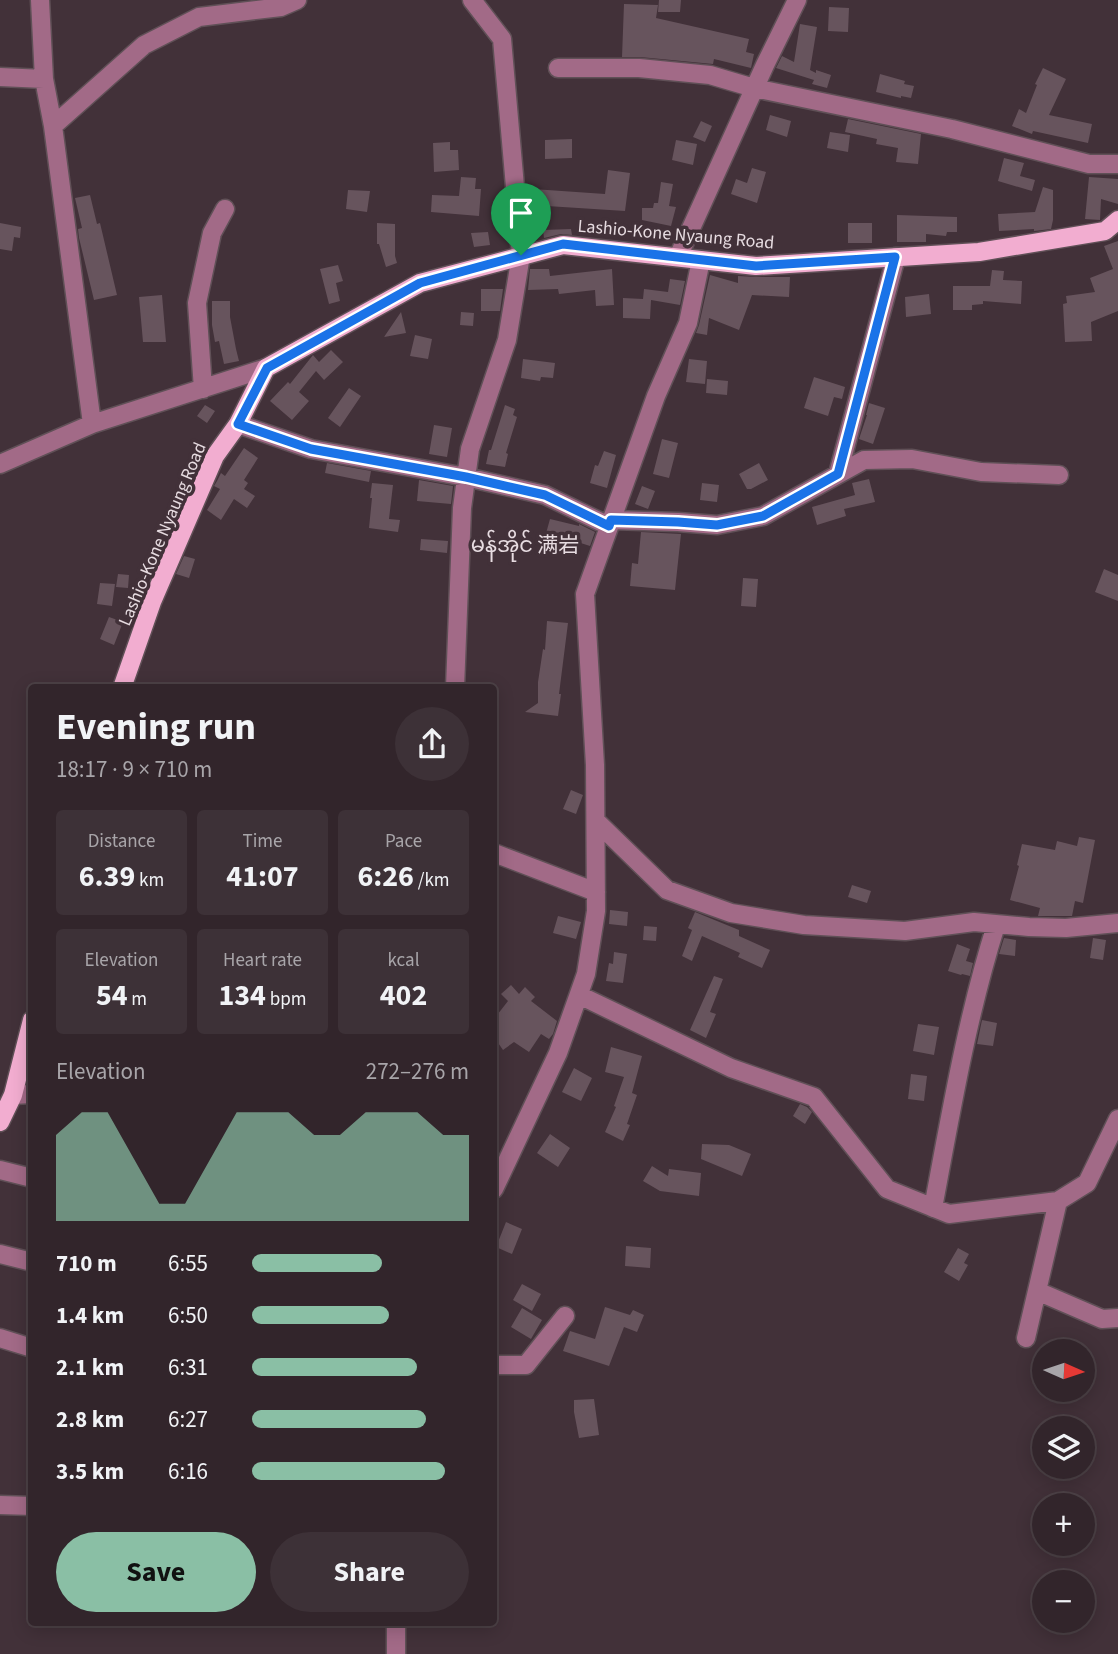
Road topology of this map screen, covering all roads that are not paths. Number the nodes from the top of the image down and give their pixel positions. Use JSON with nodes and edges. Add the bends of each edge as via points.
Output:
{"nodes":[{"id":1,"x":40,"y":0,"type":"edge"},
{"id":2,"x":297,"y":0,"type":"edge"},
{"id":3,"x":472,"y":0,"type":"edge"},
{"id":4,"x":797,"y":0,"type":"edge"},
{"id":5,"x":558,"y":68,"type":"dead end"},
{"id":6,"x":0,"y":77,"type":"edge"},
{"id":7,"x":44,"y":79,"type":"junction"},
{"id":8,"x":754,"y":88,"type":"junction"},
{"id":9,"x":53,"y":126,"type":"junction"},
{"id":10,"x":1118,"y":164,"type":"edge"},
{"id":11,"x":225,"y":209,"type":"dead end"},
{"id":12,"x":1118,"y":220,"type":"edge"},
{"id":13,"x":521,"y":255,"type":"junction"},
{"id":14,"x":678,"y":257,"type":"junction"},
{"id":15,"x":895,"y":257,"type":"junction"},
{"id":16,"x":701,"y":260,"type":"junction"},
{"id":17,"x":267,"y":368,"type":"junction"},
{"id":18,"x":203,"y":389,"type":"junction"},
{"id":19,"x":92,"y":424,"type":"junction"},
{"id":20,"x":238,"y":424,"type":"junction"},
{"id":21,"x":0,"y":464,"type":"edge"},
{"id":22,"x":838,"y":474,"type":"junction"},
{"id":23,"x":1059,"y":475,"type":"dead end"},
{"id":24,"x":466,"y":477,"type":"junction"},
{"id":25,"x":610,"y":523,"type":"junction"},
{"id":26,"x":123,"y":684,"type":"edge"},
{"id":27,"x":455,"y":684,"type":"edge"},
{"id":28,"x":596,"y":821,"type":"junction"},
{"id":29,"x":497,"y":854,"type":"edge"},
{"id":30,"x":596,"y":892,"type":"junction"},
{"id":31,"x":1118,"y":923,"type":"edge"},
{"id":32,"x":996,"y":925,"type":"junction"},
{"id":33,"x":579,"y":995,"type":"junction"},
{"id":34,"x":28,"y":1036,"type":"edge"},
{"id":35,"x":28,"y":1094,"type":"edge"},
{"id":36,"x":13,"y":1095,"type":"junction"},
{"id":37,"x":1118,"y":1119,"type":"edge"},
{"id":38,"x":0,"y":1122,"type":"edge"},
{"id":39,"x":0,"y":1170,"type":"edge"},
{"id":40,"x":498,"y":1170,"type":"edge"},
{"id":41,"x":28,"y":1177,"type":"edge"},
{"id":42,"x":1058,"y":1201,"type":"junction"},
{"id":43,"x":933,"y":1208,"type":"junction"},
{"id":44,"x":0,"y":1254,"type":"edge"},
{"id":45,"x":28,"y":1261,"type":"edge"},
{"id":46,"x":1037,"y":1291,"type":"junction"},
{"id":47,"x":565,"y":1316,"type":"dead end"},
{"id":48,"x":1118,"y":1318,"type":"edge"},
{"id":49,"x":0,"y":1338,"type":"edge"},
{"id":50,"x":1026,"y":1338,"type":"dead end"},
{"id":51,"x":28,"y":1347,"type":"edge"},
{"id":52,"x":497,"y":1364,"type":"edge"},
{"id":53,"x":0,"y":1505,"type":"edge"},
{"id":54,"x":28,"y":1506,"type":"edge"},
{"id":55,"x":396,"y":1626,"type":"edge"},
{"id":56,"x":396,"y":1654,"type":"edge"}],
"edges":[{"from":1,"to":7,"type":"street"},
{"from":2,"to":9,"type":"street","via":[[281,7],[199,17],[144,45]]},
{"from":3,"to":13,"type":"street","via":[[502,38]]},
{"from":4,"to":8,"type":"street"},
{"from":5,"to":8,"type":"street","via":[[639,68],[710,75]]},
{"from":6,"to":7,"type":"street"},
{"from":7,"to":9,"type":"street"},
{"from":8,"to":10,"type":"street","via":[[951,129],[1089,164]]},
{"from":8,"to":14,"type":"street"},
{"from":9,"to":19,"type":"street"},
{"from":11,"to":18,"type":"street","via":[[212,233],[197,303]]},
{"from":12,"to":15,"type":"main road","name":"Lashio-Kone Nyaung Road","via":[[1105,231],[992,250]]},
{"from":13,"to":14,"type":"main road","name":"Lashio-Kone Nyaung Road","via":[[563,244]]},
{"from":13,"to":17,"type":"main road","name":"Lashio-Kone Nyaung Road","via":[[420,283]]},
{"from":13,"to":24,"type":"street","via":[[507,340],[470,449]]},
{"from":14,"to":16,"type":"main road","name":"Lashio-Kone Nyaung Road"},
{"from":15,"to":16,"type":"main road","name":"Lashio-Kone Nyaung Road","via":[[756,266]]},
{"from":15,"to":22,"type":"street"},
{"from":16,"to":25,"type":"street","via":[[688,323]]},
{"from":17,"to":18,"type":"street"},
{"from":17,"to":20,"type":"main road","name":"Lashio-Kone Nyaung Road"},
{"from":18,"to":19,"type":"street"},
{"from":19,"to":21,"type":"street"},
{"from":20,"to":24,"type":"street","via":[[311,449]]},
{"from":20,"to":26,"type":"main road","name":"Lashio-Kone Nyaung Road","via":[[215,456],[152,602]]},
{"from":22,"to":23,"type":"street","via":[[864,460],[912,459],[981,472]]},
{"from":22,"to":25,"type":"street","via":[[763,516],[717,525]]},
{"from":24,"to":25,"type":"street","via":[[545,495]]},
{"from":24,"to":27,"type":"street"},
{"from":25,"to":28,"type":"street","via":[[585,594]]},
{"from":28,"to":30,"type":"street"},
{"from":28,"to":32,"type":"street","via":[[667,890],[731,913],[804,925],[905,931],[974,922]]},
{"from":29,"to":30,"type":"street"},
{"from":30,"to":33,"type":"street"},
{"from":31,"to":32,"type":"street","via":[[1066,928]]},
{"from":32,"to":43,"type":"street","via":[[967,1032]]},
{"from":33,"to":40,"type":"street","via":[[558,1053]]},
{"from":33,"to":43,"type":"street","via":[[732,1068],[814,1097],[887,1189]]},
{"from":34,"to":36,"type":"main road"},
{"from":35,"to":36,"type":"street"},
{"from":36,"to":38,"type":"main road"},
{"from":37,"to":42,"type":"street","via":[[1087,1184]]},
{"from":39,"to":41,"type":"street"},
{"from":42,"to":43,"type":"street","via":[[949,1214]]},
{"from":42,"to":46,"type":"street"},
{"from":44,"to":45,"type":"street"},
{"from":46,"to":48,"type":"street","via":[[1102,1319]]},
{"from":46,"to":50,"type":"street"},
{"from":47,"to":52,"type":"street","via":[[526,1365]]},
{"from":49,"to":51,"type":"street"},
{"from":53,"to":54,"type":"street"},
{"from":55,"to":56,"type":"street"}]}
